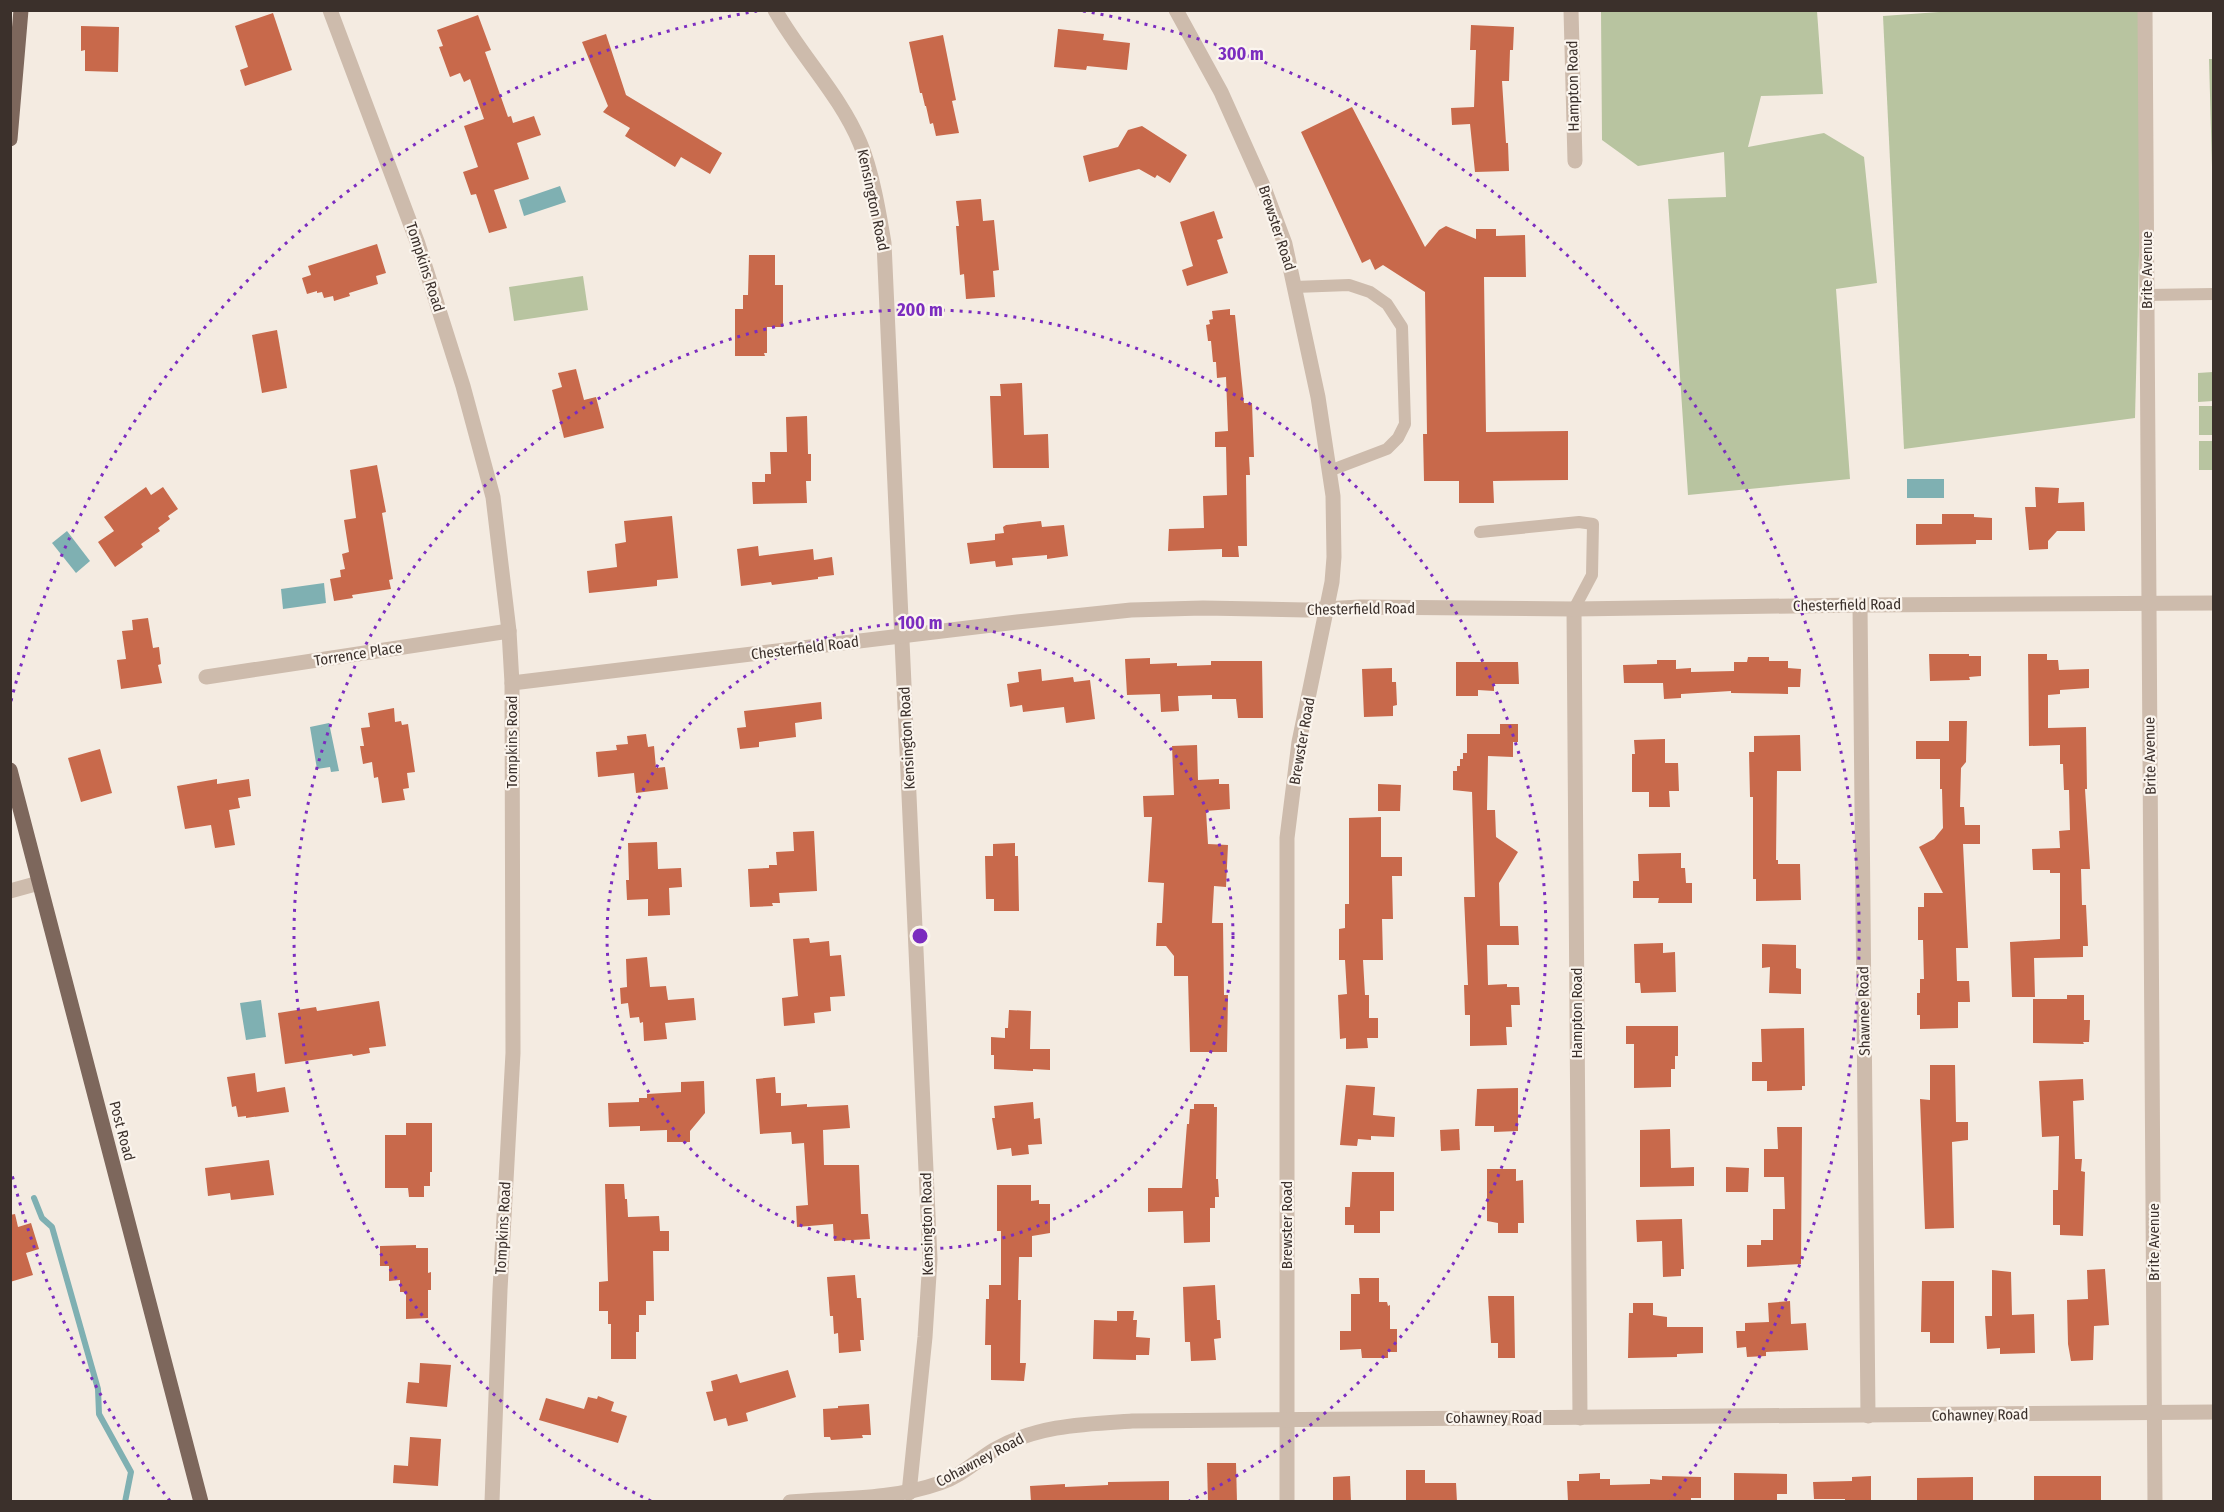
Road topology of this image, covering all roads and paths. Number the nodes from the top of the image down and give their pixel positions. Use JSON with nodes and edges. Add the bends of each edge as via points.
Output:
{"nodes":[{"id":1,"x":21,"y":10,"type":"edge"},
{"id":2,"x":330,"y":10,"type":"edge"},
{"id":3,"x":775,"y":10,"type":"edge"},
{"id":4,"x":1176,"y":10,"type":"edge"},
{"id":5,"x":1571,"y":10,"type":"edge"},
{"id":6,"x":2145,"y":10,"type":"edge"},
{"id":7,"x":10,"y":140,"type":"edge"},
{"id":8,"x":1575,"y":161,"type":"dead end"},
{"id":9,"x":1295,"y":287,"type":"junction"},
{"id":10,"x":2214,"y":294,"type":"edge"},
{"id":11,"x":2147,"y":295,"type":"junction"},
{"id":12,"x":1329,"y":471,"type":"junction"},
{"id":13,"x":1480,"y":532,"type":"dead end"},
{"id":14,"x":2214,"y":603,"type":"edge"},
{"id":15,"x":2148,"y":604,"type":"junction"},
{"id":16,"x":1860,"y":605,"type":"junction"},
{"id":17,"x":1327,"y":609,"type":"junction"},
{"id":18,"x":1574,"y":609,"type":"junction"},
{"id":19,"x":509,"y":631,"type":"junction"},
{"id":20,"x":903,"y":636,"type":"junction"},
{"id":21,"x":206,"y":677,"type":"dead end"},
{"id":22,"x":512,"y":683,"type":"junction"},
{"id":23,"x":10,"y":770,"type":"edge"},
{"id":24,"x":39,"y":883,"type":"junction"},
{"id":25,"x":10,"y":891,"type":"edge"},
{"id":26,"x":2214,"y":1412,"type":"edge"},
{"id":27,"x":2155,"y":1413,"type":"junction"},
{"id":28,"x":1868,"y":1416,"type":"junction"},
{"id":29,"x":1580,"y":1418,"type":"junction"},
{"id":30,"x":1287,"y":1419,"type":"junction"},
{"id":31,"x":909,"y":1493,"type":"junction"},
{"id":32,"x":201,"y":1502,"type":"edge"},
{"id":33,"x":492,"y":1502,"type":"edge"},
{"id":34,"x":790,"y":1502,"type":"edge"},
{"id":35,"x":1287,"y":1502,"type":"edge"},
{"id":36,"x":2155,"y":1502,"type":"edge"}],
"edges":[{"from":1,"to":7,"type":"main road"},
{"from":2,"to":19,"type":"street","name":"Tompkins Road","via":[[418,244],[463,386],[492,497]]},
{"from":3,"to":20,"type":"street","name":"Kensington Road","via":[[852,126],[866,160],[880,220]]},
{"from":4,"to":9,"type":"street","name":"Brewster Road","via":[[1221,92],[1264,188],[1285,244]]},
{"from":5,"to":8,"type":"street","name":"Hampton Road"},
{"from":6,"to":11,"type":"street","name":"Brite Avenue"},
{"from":9,"to":12,"type":"street","name":"Brewster Road"},
{"from":9,"to":12,"type":"lane","via":[[1349,285],[1370,292],[1388,304],[1402,327],[1405,424],[1398,438],[1387,449]]},
{"from":10,"to":11,"type":"lane"},
{"from":11,"to":15,"type":"street","name":"Brite Avenue"},
{"from":12,"to":17,"type":"street","name":"Brewster Road","via":[[1334,496],[1334,557]]},
{"from":13,"to":18,"type":"lane","via":[[1593,524],[1592,575]]},
{"from":14,"to":15,"type":"street","name":"Chesterfield Road"},
{"from":15,"to":16,"type":"street","name":"Chesterfield Road"},
{"from":15,"to":27,"type":"street","name":"Brite Avenue"},
{"from":16,"to":18,"type":"street","name":"Chesterfield Road"},
{"from":16,"to":28,"type":"street","name":"Shawnee Road"},
{"from":17,"to":18,"type":"street","name":"Chesterfield Road"},
{"from":17,"to":20,"type":"street","name":"Chesterfield Road","via":[[1131,610]]},
{"from":17,"to":30,"type":"street","name":"Brewster Road","via":[[1299,742],[1287,838]]},
{"from":18,"to":29,"type":"street","name":"Hampton Road"},
{"from":19,"to":21,"type":"street","name":"Torrence Place"},
{"from":19,"to":22,"type":"street","name":"Tompkins Road"},
{"from":20,"to":22,"type":"street","name":"Chesterfield Road"},
{"from":20,"to":31,"type":"street","name":"Kensington Road","via":[[930,1259]]},
{"from":22,"to":33,"type":"street","name":"Tompkins Road","via":[[513,1053]]},
{"from":23,"to":24,"type":"main road","name":"Post Road"},
{"from":24,"to":25,"type":"street"},
{"from":24,"to":32,"type":"main road","name":"Post Road"},
{"from":26,"to":27,"type":"street","name":"Cohawney Road"},
{"from":27,"to":28,"type":"street","name":"Cohawney Road"},
{"from":27,"to":36,"type":"street","name":"Brite Avenue"},
{"from":28,"to":29,"type":"street","name":"Cohawney Road"},
{"from":29,"to":30,"type":"street","name":"Cohawney Road"},
{"from":30,"to":31,"type":"street","name":"Cohawney Road","via":[[1132,1421],[1044,1430],[994,1450],[943,1482]]},
{"from":30,"to":35,"type":"street","name":"Brewster Road"},
{"from":31,"to":34,"type":"street","name":"Cohawney Road"}]}
